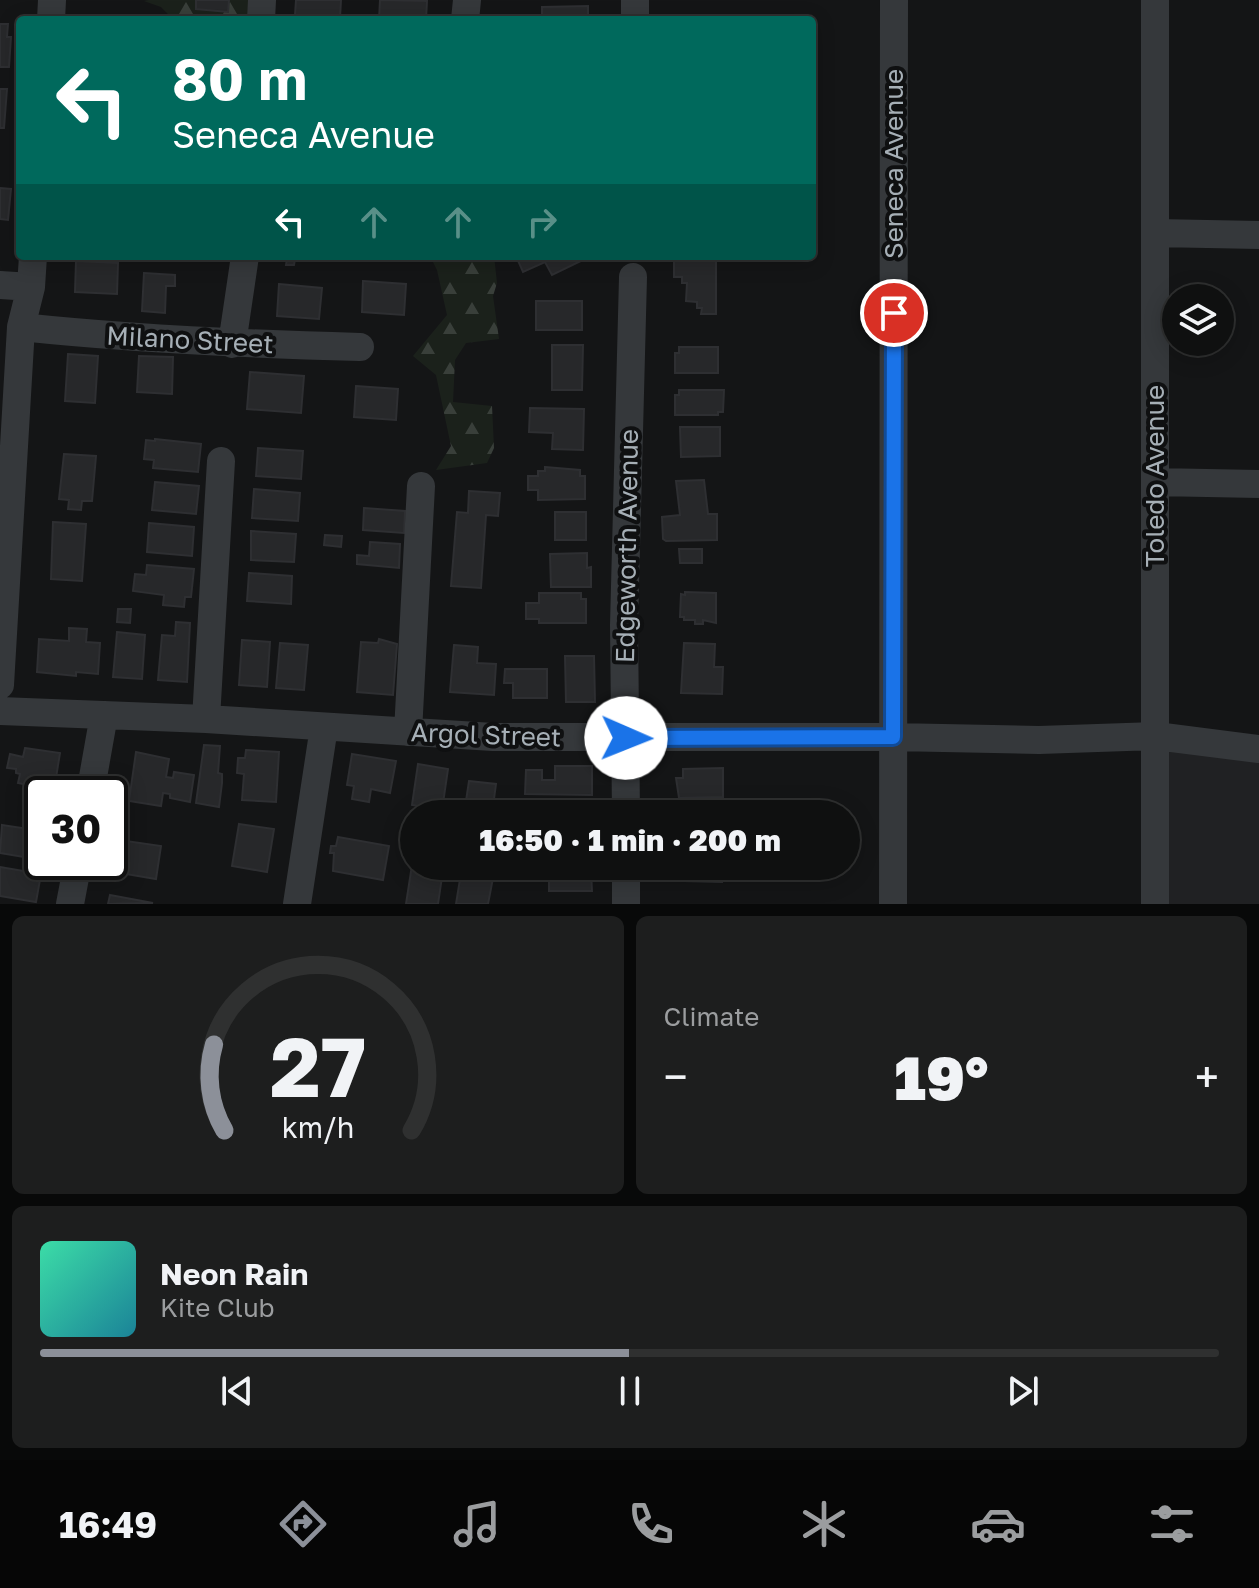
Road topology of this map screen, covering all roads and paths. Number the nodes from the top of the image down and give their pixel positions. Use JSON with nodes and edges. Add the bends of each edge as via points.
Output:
{"nodes":[{"id":1,"x":894,"y":0,"type":"edge"},
{"id":2,"x":1155,"y":0,"type":"edge"},
{"id":3,"x":1156,"y":233,"type":"junction"},
{"id":4,"x":1259,"y":235,"type":"edge"},
{"id":5,"x":33,"y":260,"type":"edge"},
{"id":6,"x":244,"y":260,"type":"edge"},
{"id":7,"x":633,"y":277,"type":"dead end"},
{"id":8,"x":0,"y":285,"type":"edge"},
{"id":9,"x":31,"y":287,"type":"junction"},
{"id":10,"x":21,"y":327,"type":"junction"},
{"id":11,"x":232,"y":344,"type":"junction"},
{"id":12,"x":360,"y":347,"type":"dead end"},
{"id":13,"x":221,"y":461,"type":"dead end"},
{"id":14,"x":1155,"y":482,"type":"junction"},
{"id":15,"x":1259,"y":484,"type":"edge"},
{"id":16,"x":421,"y":486,"type":"dead end"},
{"id":17,"x":5,"y":494,"type":"edge"},
{"id":18,"x":0,"y":685,"type":"edge"},
{"id":19,"x":0,"y":711,"type":"edge"},
{"id":20,"x":104,"y":715,"type":"junction"},
{"id":21,"x":206,"y":719,"type":"junction"},
{"id":22,"x":324,"y":727,"type":"junction"},
{"id":23,"x":408,"y":732,"type":"junction"},
{"id":24,"x":1156,"y":736,"type":"junction"},
{"id":25,"x":893,"y":737,"type":"junction"},
{"id":26,"x":626,"y":738,"type":"junction"},
{"id":27,"x":1259,"y":749,"type":"edge"},
{"id":28,"x":93,"y":776,"type":"edge"},
{"id":29,"x":626,"y":800,"type":"edge"},
{"id":30,"x":75,"y":880,"type":"edge"},
{"id":31,"x":626,"y":880,"type":"edge"},
{"id":32,"x":70,"y":904,"type":"edge"},
{"id":33,"x":297,"y":904,"type":"edge"},
{"id":34,"x":626,"y":904,"type":"edge"},
{"id":35,"x":893,"y":904,"type":"edge"},
{"id":36,"x":1155,"y":904,"type":"edge"}],
"edges":[{"from":1,"to":25,"type":"street","name":"Seneca Avenue"},
{"from":2,"to":3,"type":"street","name":"Toledo Avenue"},
{"from":3,"to":4,"type":"street"},
{"from":3,"to":14,"type":"street","name":"Toledo Avenue"},
{"from":5,"to":9,"type":"street"},
{"from":6,"to":11,"type":"street"},
{"from":7,"to":26,"type":"street","name":"Edgeworth Avenue"},
{"from":8,"to":9,"type":"street"},
{"from":9,"to":10,"type":"street"},
{"from":10,"to":11,"type":"street","name":"Milano Street"},
{"from":10,"to":17,"type":"street"},
{"from":11,"to":12,"type":"street","name":"Milano Street"},
{"from":13,"to":21,"type":"street"},
{"from":14,"to":15,"type":"street"},
{"from":14,"to":24,"type":"street","name":"Toledo Avenue"},
{"from":16,"to":23,"type":"street"},
{"from":17,"to":18,"type":"street"},
{"from":19,"to":20,"type":"street","name":"Argol Street"},
{"from":20,"to":21,"type":"street","name":"Argol Street"},
{"from":20,"to":28,"type":"street"},
{"from":21,"to":22,"type":"street","name":"Argol Street"},
{"from":22,"to":23,"type":"street","name":"Argol Street"},
{"from":22,"to":33,"type":"street"},
{"from":23,"to":26,"type":"street","name":"Argol Street"},
{"from":24,"to":25,"type":"street","name":"Argol Street"},
{"from":24,"to":27,"type":"street","name":"Argol Street"},
{"from":24,"to":36,"type":"street","name":"Toledo Avenue"},
{"from":25,"to":26,"type":"street","name":"Argol Street"},
{"from":25,"to":35,"type":"street","name":"Seneca Avenue"},
{"from":26,"to":29,"type":"street","name":"Edgeworth Avenue"},
{"from":30,"to":32,"type":"street"},
{"from":31,"to":34,"type":"street"}]}
